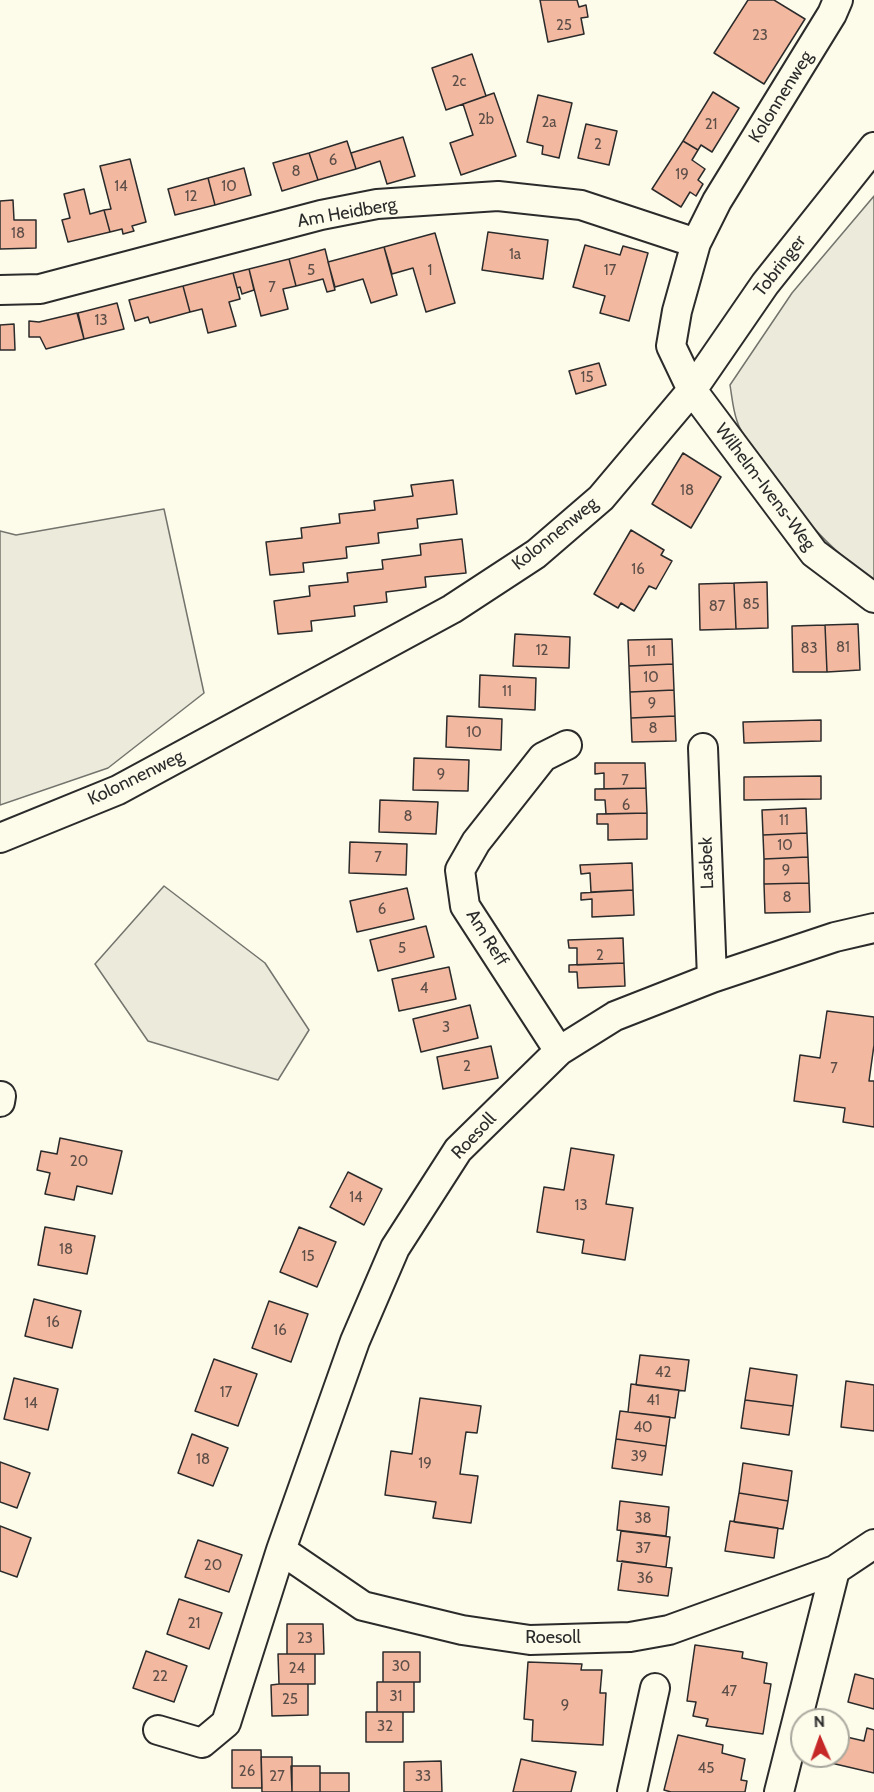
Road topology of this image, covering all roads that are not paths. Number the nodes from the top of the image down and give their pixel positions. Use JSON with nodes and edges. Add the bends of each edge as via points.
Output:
{"nodes":[{"id":1,"x":838,"y":0,"type":"edge"},
{"id":2,"x":874,"y":147,"type":"edge"},
{"id":3,"x":696,"y":243,"type":"junction"},
{"id":4,"x":0,"y":290,"type":"edge"},
{"id":5,"x":692,"y":390,"type":"junction"},
{"id":6,"x":874,"y":598,"type":"edge"},
{"id":7,"x":567,"y":746,"type":"dead end"},
{"id":8,"x":703,"y":748,"type":"dead end"},
{"id":9,"x":0,"y":838,"type":"edge"},
{"id":10,"x":874,"y":928,"type":"edge"},
{"id":11,"x":712,"y":978,"type":"junction"},
{"id":12,"x":559,"y":1051,"type":"junction"},
{"id":13,"x":874,"y":1544,"type":"edge"},
{"id":14,"x":281,"y":1550,"type":"junction"},
{"id":15,"x":835,"y":1570,"type":"junction"},
{"id":16,"x":655,"y":1688,"type":"dead end"},
{"id":17,"x":158,"y":1730,"type":"dead end"},
{"id":18,"x":632,"y":1792,"type":"edge"},
{"id":19,"x":779,"y":1792,"type":"edge"}],
"edges":[{"from":1,"to":3,"type":"street","name":"Kolonnenweg","via":[[717,201]]},
{"from":2,"to":5,"type":"street","name":"Tobringer","via":[[765,284]]},
{"from":3,"to":4,"type":"street","name":"Am Heidberg","via":[[581,205],[498,196],[377,204],[40,289]]},
{"from":3,"to":5,"type":"street","name":"Kolonnenweg","via":[[671,346]]},
{"from":5,"to":6,"type":"street","name":"Wilhelm-Ivens-Weg","via":[[814,553]]},
{"from":5,"to":9,"type":"street","name":"Kolonnenweg","via":[[601,498],[536,554],[452,609],[118,790]]},
{"from":7,"to":12,"type":"street","name":"Am Reff","via":[[543,757],[476,842],[460,870],[465,906]]},
{"from":8,"to":11,"type":"street","name":"Lasbek"},
{"from":10,"to":11,"type":"street","name":"Roesoll"},
{"from":11,"to":12,"type":"street","name":"Roesoll","via":[[615,1016]]},
{"from":12,"to":14,"type":"street","name":"Roesoll","via":[[458,1150],[395,1248],[355,1341]]},
{"from":13,"to":15,"type":"street"},
{"from":14,"to":15,"type":"street","name":"Roesoll","via":[[363,1606],[462,1630],[530,1640],[630,1637],[669,1630]]},
{"from":14,"to":17,"type":"street","name":"Roesoll","via":[[226,1723],[202,1743]]},
{"from":15,"to":19,"type":"street"},
{"from":16,"to":18,"type":"street"}]}
